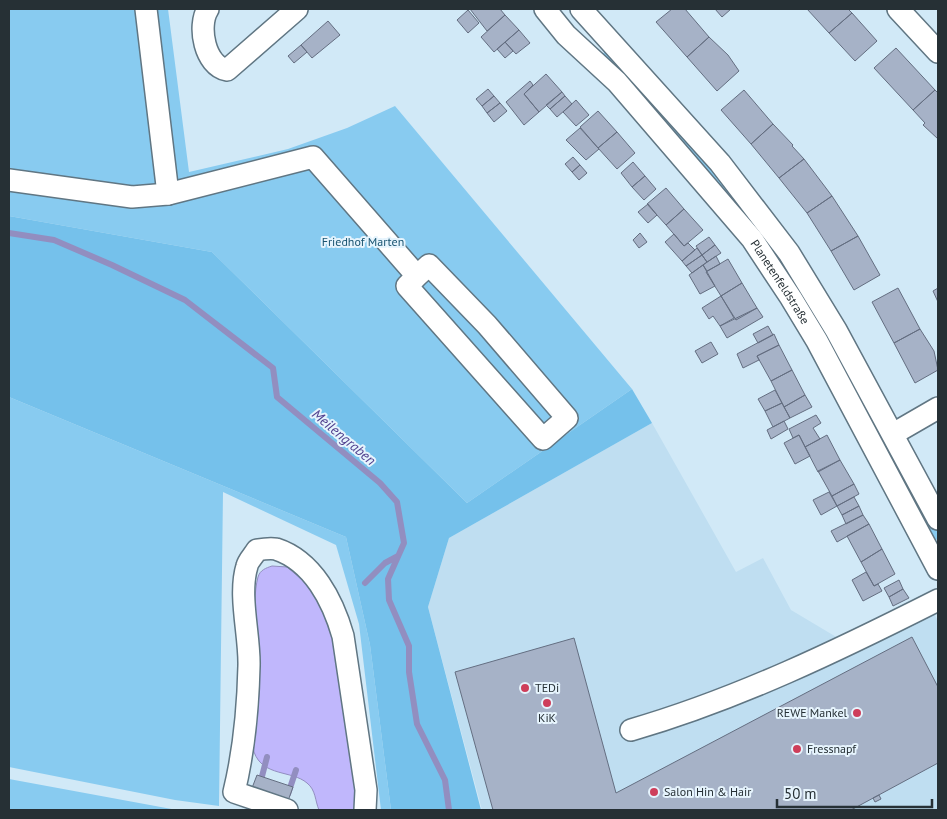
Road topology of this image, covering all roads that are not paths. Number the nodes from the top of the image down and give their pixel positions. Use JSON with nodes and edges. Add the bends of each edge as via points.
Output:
{"nodes":[{"id":1,"x":146,"y":9,"type":"edge"},
{"id":2,"x":208,"y":9,"type":"edge"},
{"id":3,"x":545,"y":9,"type":"edge"},
{"id":4,"x":898,"y":9,"type":"edge"},
{"id":5,"x":290,"y":10,"type":"edge"},
{"id":6,"x":592,"y":12,"type":"edge"},
{"id":7,"x":566,"y":35,"type":"junction"},
{"id":8,"x":938,"y":52,"type":"edge"},
{"id":9,"x":9,"y":180,"type":"edge"},
{"id":10,"x":168,"y":194,"type":"junction"},
{"id":11,"x":418,"y":276,"type":"junction"},
{"id":12,"x":938,"y":408,"type":"edge"},
{"id":13,"x":893,"y":434,"type":"junction"},
{"id":14,"x":938,"y":519,"type":"edge"},
{"id":15,"x":938,"y":569,"type":"edge"},
{"id":16,"x":938,"y":600,"type":"edge"},
{"id":17,"x":632,"y":730,"type":"dead end"},
{"id":18,"x":287,"y":810,"type":"edge"},
{"id":19,"x":365,"y":810,"type":"edge"}],
"edges":[{"from":1,"to":10,"type":"street"},
{"from":2,"to":5,"type":"street","via":[[202,20],[204,40],[213,59],[220,68],[227,70]]},
{"from":3,"to":7,"type":"street","name":"Planetenfeldstraße"},
{"from":4,"to":8,"type":"street"},
{"from":6,"to":7,"type":"street","name":"Planetenfeldstraße"},
{"from":6,"to":13,"type":"street","name":"Planetenfeldstraße","via":[[765,219],[812,289]]},
{"from":7,"to":15,"type":"street","name":"Planetenfeldstraße","via":[[618,82],[752,239],[817,341]]},
{"from":9,"to":10,"type":"street","via":[[132,197]]},
{"from":10,"to":11,"type":"street","via":[[313,157]]},
{"from":11,"to":11,"type":"street","via":[[429,265],[567,418],[544,439],[407,286]]},
{"from":12,"to":13,"type":"street"},
{"from":13,"to":14,"type":"street","name":"Planetenfeldstraße"},
{"from":16,"to":17,"type":"street","via":[[735,695]]},
{"from":18,"to":19,"type":"street","via":[[234,792],[247,717],[249,664],[244,599],[247,566],[257,550],[274,549],[294,558],[312,574],[337,615],[366,790]]}]}
